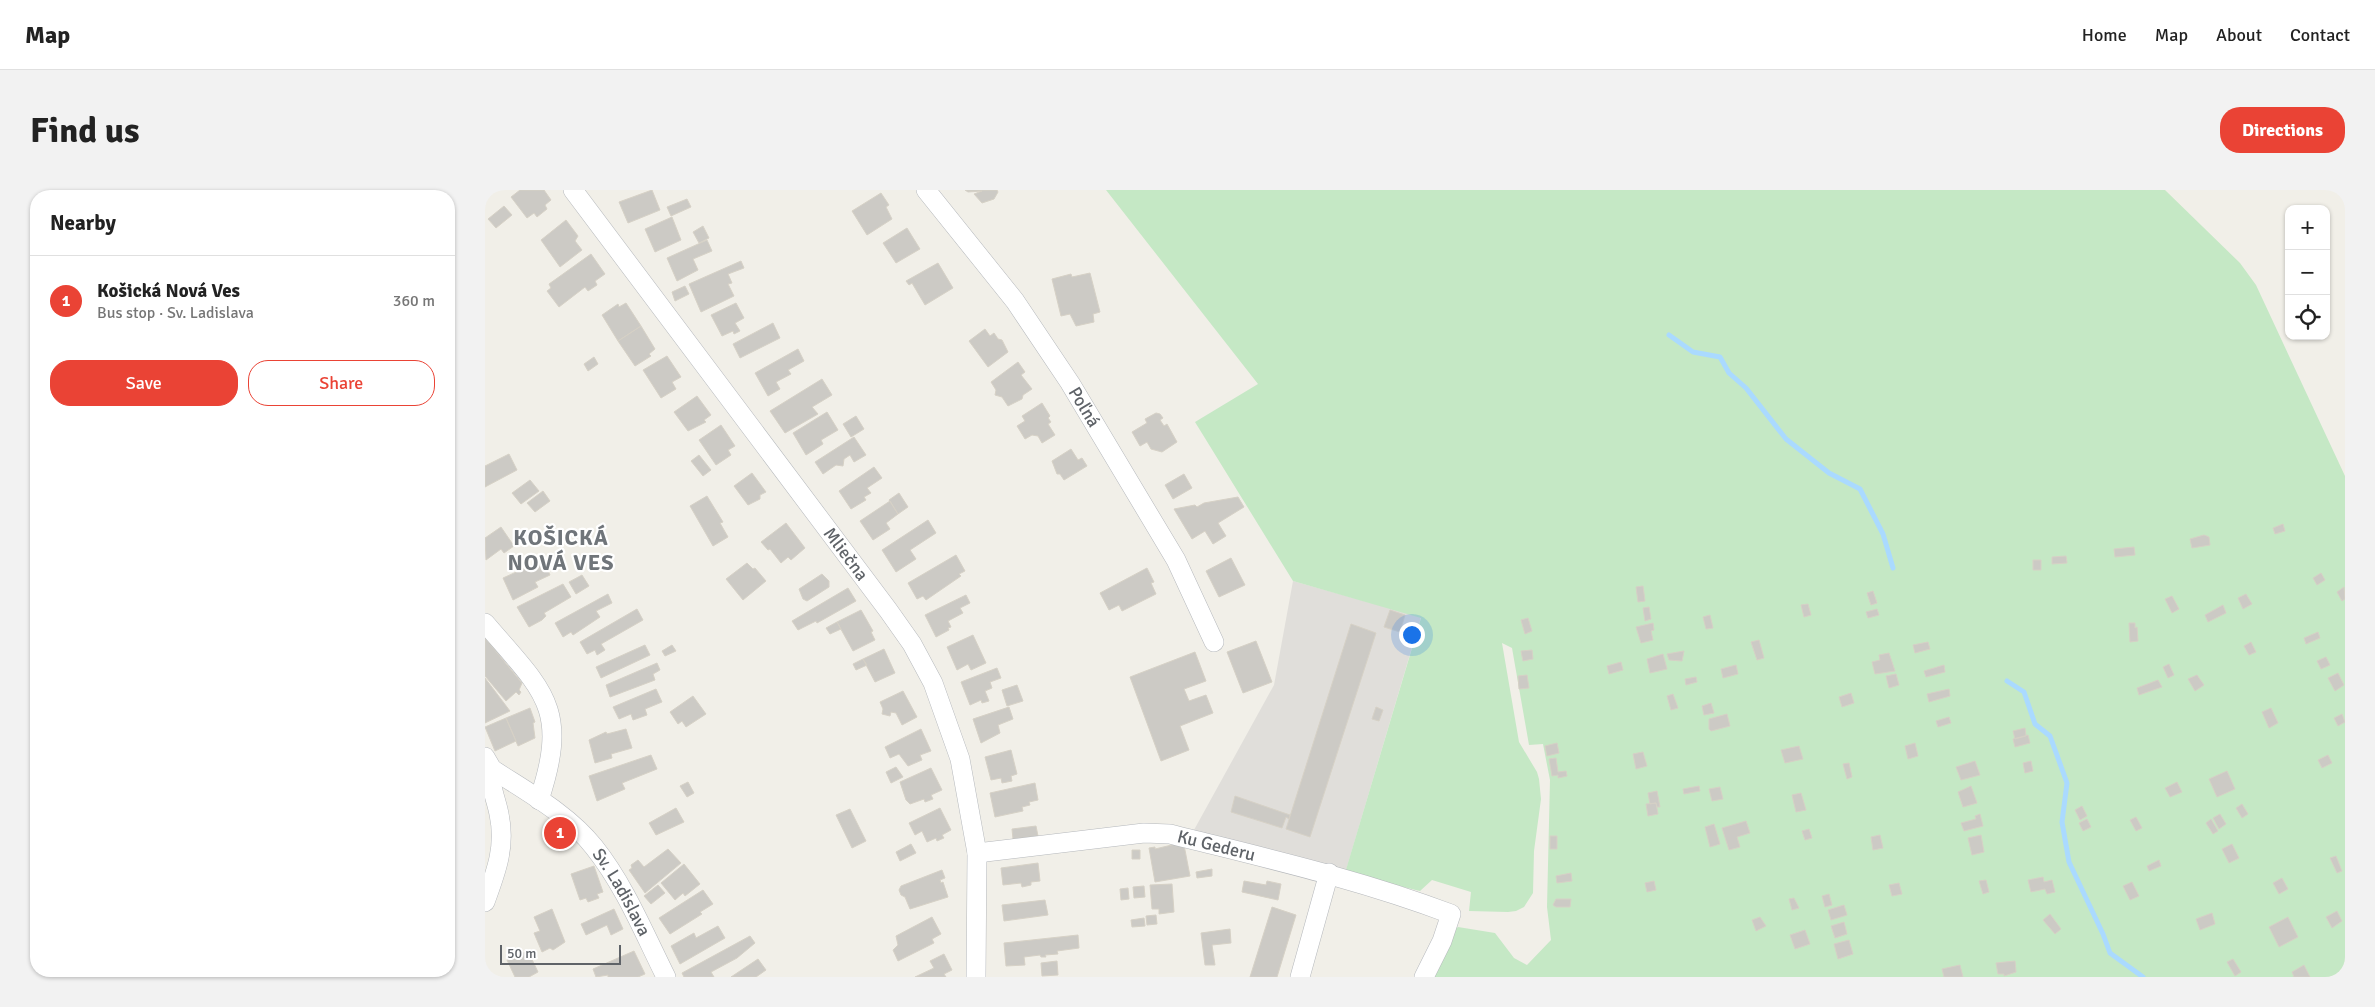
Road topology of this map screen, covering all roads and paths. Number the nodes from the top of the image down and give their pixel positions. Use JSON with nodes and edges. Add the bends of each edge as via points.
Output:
{"nodes":[{"id":1,"x":573,"y":190,"type":"edge"},
{"id":2,"x":926,"y":190,"type":"edge"},
{"id":3,"x":485,"y":623,"type":"edge"},
{"id":4,"x":1213,"y":642,"type":"dead end"},
{"id":5,"x":489,"y":763,"type":"edge"},
{"id":6,"x":539,"y":800,"type":"junction"},
{"id":7,"x":977,"y":853,"type":"junction"},
{"id":8,"x":1329,"y":873,"type":"junction"},
{"id":9,"x":485,"y":902,"type":"edge"},
{"id":10,"x":666,"y":977,"type":"edge"},
{"id":11,"x":976,"y":977,"type":"edge"},
{"id":12,"x":1300,"y":977,"type":"edge"},
{"id":13,"x":1424,"y":977,"type":"edge"}],
"edges":[{"from":1,"to":7,"type":"street","name":"Mliečna","via":[[912,644],[933,683],[960,759]]},
{"from":2,"to":4,"type":"street","name":"Poľná","via":[[1015,301],[1070,383],[1176,560]]},
{"from":3,"to":6,"type":"street","via":[[530,675],[550,711],[553,730],[551,751]]},
{"from":5,"to":6,"type":"street","name":"Sv. Ladislava"},
{"from":5,"to":9,"type":"street","via":[[490,782],[500,815],[502,850]]},
{"from":6,"to":10,"type":"street","name":"Sv. Ladislava","via":[[594,847],[621,887]]},
{"from":7,"to":8,"type":"street","name":"Ku Gederu","via":[[1143,833],[1170,834]]},
{"from":7,"to":11,"type":"street","name":"Mliečna"},
{"from":8,"to":12,"type":"street"},
{"from":8,"to":13,"type":"street","name":"Ku Gederu","via":[[1400,894],[1451,914]]}]}
